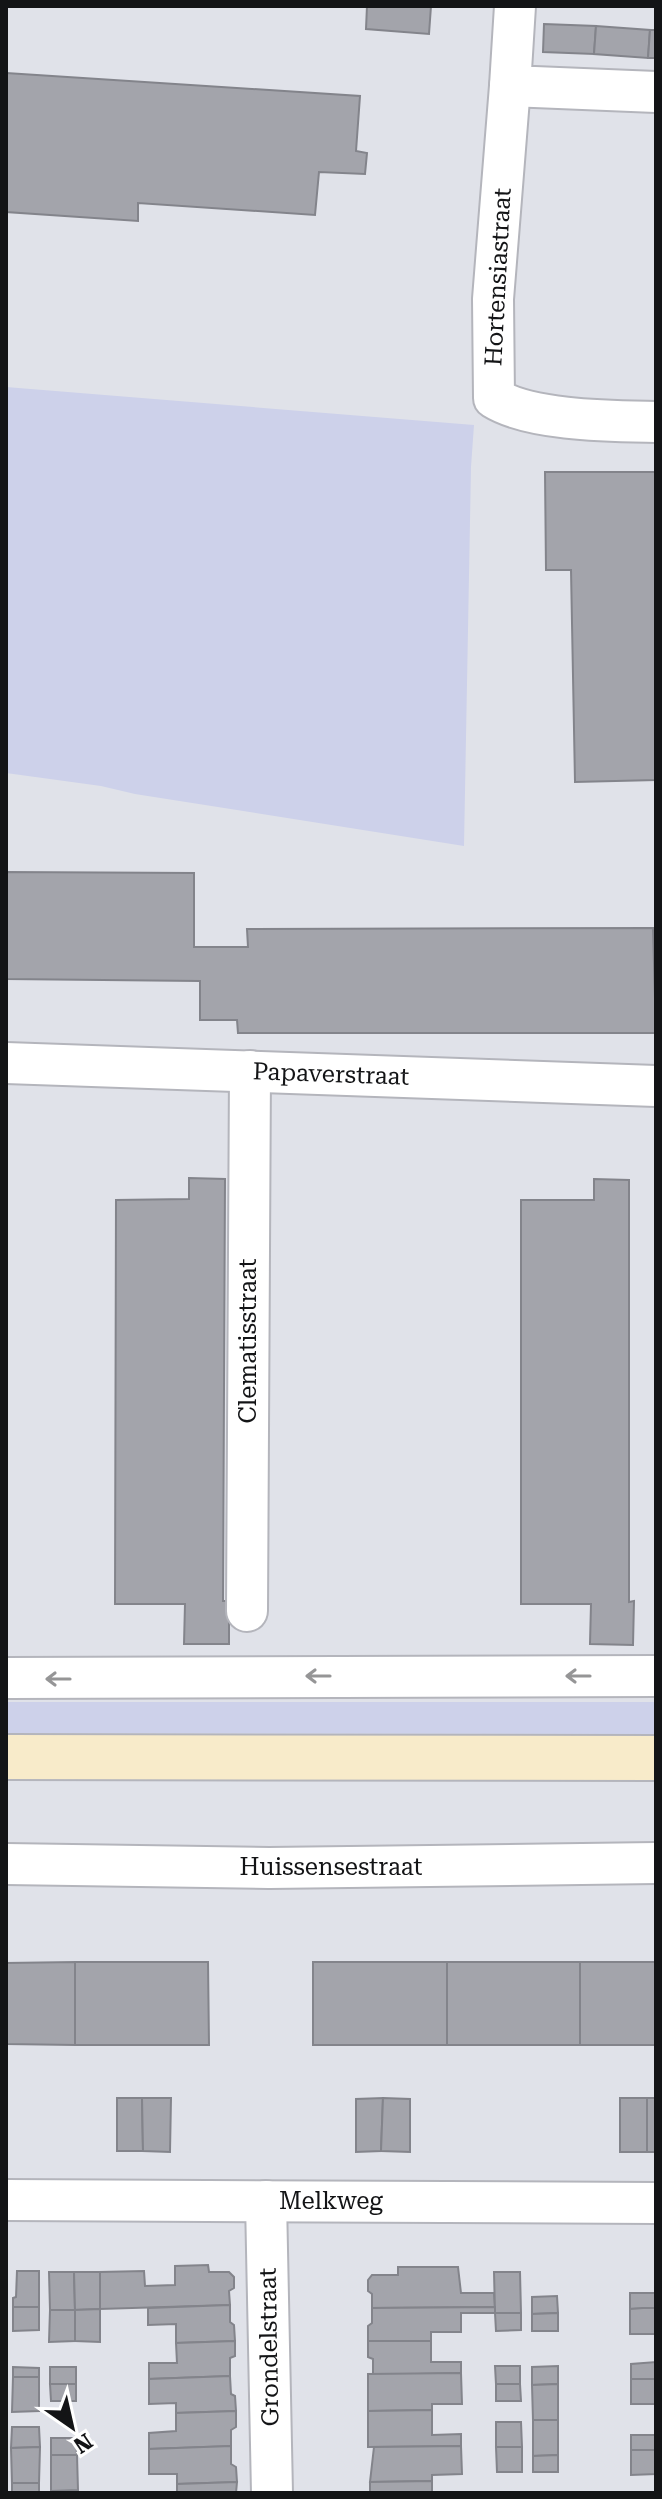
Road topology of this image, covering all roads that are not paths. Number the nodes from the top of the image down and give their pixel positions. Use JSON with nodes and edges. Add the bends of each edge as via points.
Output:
{"nodes":[{"id":1,"x":515,"y":6,"type":"edge"},
{"id":2,"x":510,"y":86,"type":"junction"},
{"id":3,"x":656,"y":92,"type":"edge"},
{"id":4,"x":656,"y":422,"type":"edge"},
{"id":5,"x":6,"y":1063,"type":"edge"},
{"id":6,"x":250,"y":1071,"type":"junction"},
{"id":7,"x":656,"y":1086,"type":"edge"},
{"id":8,"x":247,"y":1611,"type":"dead end"},
{"id":9,"x":656,"y":1676,"type":"edge"},
{"id":10,"x":6,"y":1678,"type":"edge"},
{"id":11,"x":6,"y":1757,"type":"edge"},
{"id":12,"x":656,"y":1758,"type":"edge"},
{"id":13,"x":656,"y":1863,"type":"edge"},
{"id":14,"x":6,"y":1864,"type":"edge"},
{"id":15,"x":6,"y":2200,"type":"edge"},
{"id":16,"x":266,"y":2201,"type":"junction"},
{"id":17,"x":656,"y":2203,"type":"edge"},
{"id":18,"x":272,"y":2493,"type":"edge"}],
"edges":[{"from":1,"to":2,"type":"street"},
{"from":2,"to":3,"type":"street"},
{"from":2,"to":4,"type":"street","name":"Hortensiastraat","via":[[493,299],[494,398],[544,415]]},
{"from":5,"to":6,"type":"street","name":"Papaverstraat"},
{"from":6,"to":7,"type":"street","name":"Papaverstraat"},
{"from":6,"to":8,"type":"street","name":"Clematisstraat"},
{"from":9,"to":10,"type":"street","one_way":true},
{"from":11,"to":12,"type":"street"},
{"from":13,"to":14,"type":"street","name":"Huissensestraat","via":[[269,1868]]},
{"from":15,"to":16,"type":"street","name":"Melkweg"},
{"from":16,"to":17,"type":"street","name":"Melkweg"},
{"from":16,"to":18,"type":"street","name":"Grondelstraat"}]}
